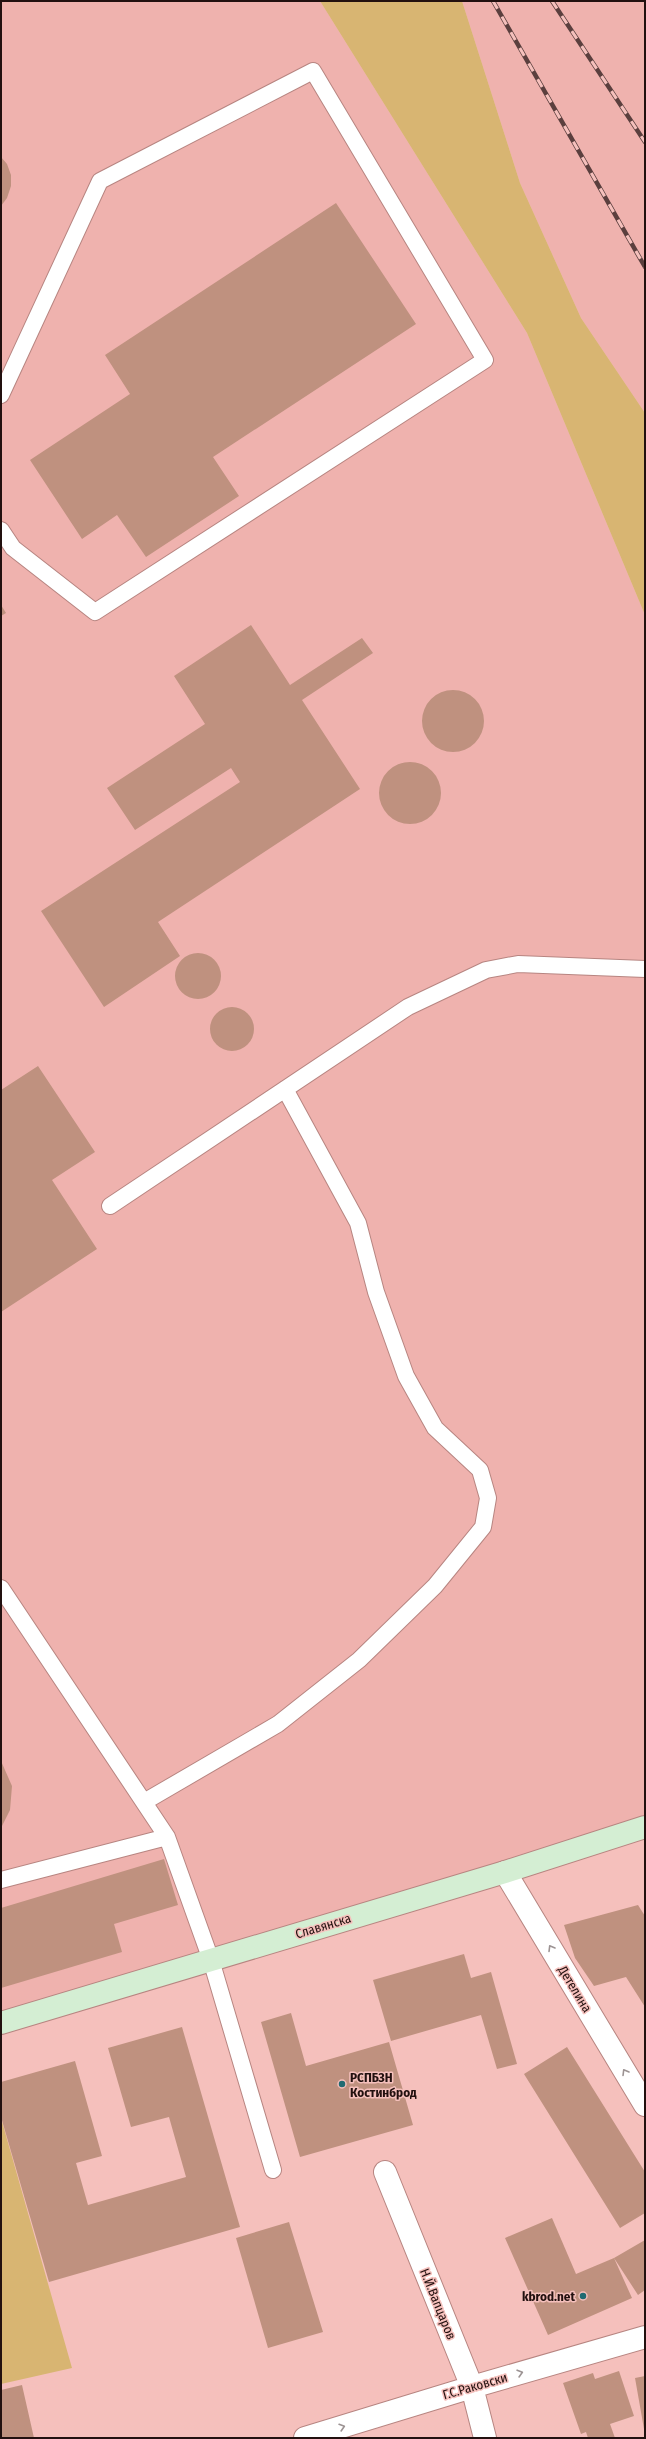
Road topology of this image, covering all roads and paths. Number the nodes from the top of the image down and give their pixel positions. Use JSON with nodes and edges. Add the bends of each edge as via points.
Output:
{"nodes":[{"id":1,"x":1,"y":395,"type":"edge"},
{"id":2,"x":1,"y":530,"type":"edge"},
{"id":3,"x":645,"y":969,"type":"edge"},
{"id":4,"x":285,"y":1089,"type":"junction"},
{"id":5,"x":110,"y":1206,"type":"dead end"},
{"id":6,"x":1,"y":1588,"type":"edge"},
{"id":7,"x":144,"y":1802,"type":"junction"},
{"id":8,"x":645,"y":1827,"type":"edge"},
{"id":9,"x":167,"y":1837,"type":"junction"},
{"id":10,"x":505,"y":1872,"type":"junction"},
{"id":11,"x":1,"y":1880,"type":"edge"},
{"id":12,"x":211,"y":1960,"type":"junction"},
{"id":13,"x":1,"y":2023,"type":"edge"},
{"id":14,"x":645,"y":2105,"type":"edge"},
{"id":15,"x":273,"y":2170,"type":"dead end"},
{"id":16,"x":385,"y":2172,"type":"dead end"},
{"id":17,"x":645,"y":2337,"type":"edge"},
{"id":18,"x":472,"y":2387,"type":"junction"},
{"id":19,"x":305,"y":2438,"type":"edge"},
{"id":20,"x":485,"y":2438,"type":"edge"}],
"edges":[{"from":1,"to":2,"type":"lane","via":[[100,181],[313,71],[485,360],[95,612],[13,548]]},
{"from":3,"to":4,"type":"lane","via":[[518,964],[486,970],[408,1007]]},
{"from":4,"to":5,"type":"lane"},
{"from":4,"to":7,"type":"lane","via":[[358,1223],[376,1292],[406,1376],[435,1428],[480,1470],[488,1498],[483,1527],[435,1586],[359,1660],[278,1724]]},
{"from":6,"to":7,"type":"lane"},
{"from":7,"to":9,"type":"lane"},
{"from":8,"to":10,"type":"street","name":"Славянска"},
{"from":9,"to":11,"type":"lane"},
{"from":9,"to":12,"type":"lane"},
{"from":10,"to":12,"type":"street","name":"Славянска"},
{"from":14,"to":10,"type":"street","name":"Детелина","one_way":true},
{"from":12,"to":13,"type":"street","name":"Славянска"},
{"from":12,"to":15,"type":"lane"},
{"from":16,"to":18,"type":"street","name":"Н.Й.Вапцаров"},
{"from":18,"to":17,"type":"street","name":"Г.С.Раковски","one_way":true},
{"from":19,"to":18,"type":"street","name":"Г.С.Раковски","one_way":true},
{"from":18,"to":20,"type":"street","name":"Н.Й.Вапцаров"}]}
